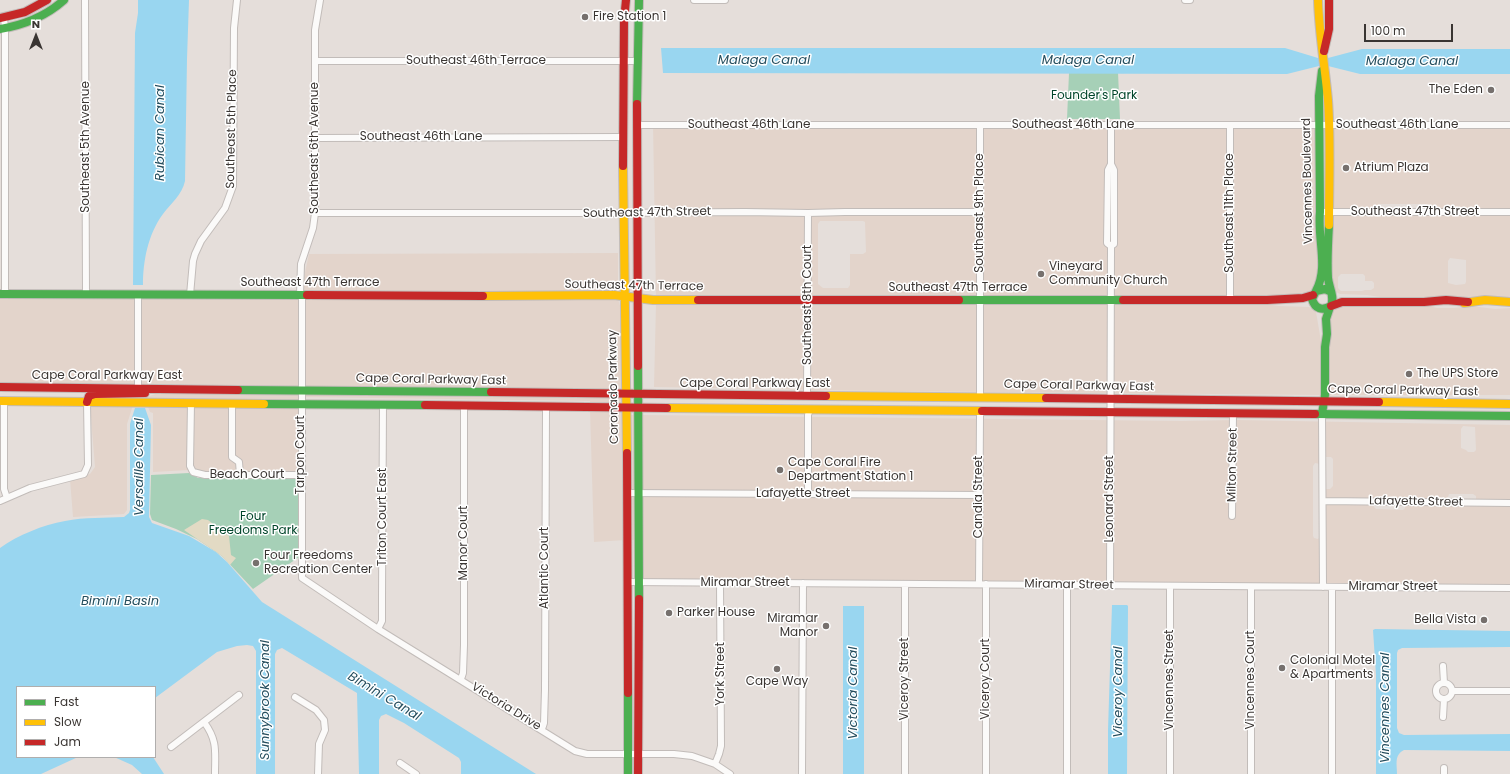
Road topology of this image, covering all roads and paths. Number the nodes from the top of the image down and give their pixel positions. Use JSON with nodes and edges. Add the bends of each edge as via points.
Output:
{"nodes":[{"id":1,"x":47,"y":0,"type":"edge"},
{"id":2,"x":64,"y":0,"type":"edge"},
{"id":3,"x":85,"y":0,"type":"edge"},
{"id":4,"x":237,"y":0,"type":"edge"},
{"id":5,"x":320,"y":0,"type":"edge"},
{"id":6,"x":626,"y":0,"type":"edge"},
{"id":7,"x":639,"y":0,"type":"edge"},
{"id":8,"x":694,"y":0,"type":"edge"},
{"id":9,"x":726,"y":0,"type":"edge"},
{"id":10,"x":1185,"y":0,"type":"edge"},
{"id":11,"x":1190,"y":0,"type":"edge"},
{"id":12,"x":1318,"y":0,"type":"edge"},
{"id":13,"x":1329,"y":0,"type":"edge"},
{"id":14,"x":2,"y":18,"type":"edge"},
{"id":15,"x":2,"y":28,"type":"edge"},
{"id":16,"x":1323,"y":56,"type":"junction"},
{"id":17,"x":316,"y":61,"type":"junction"},
{"id":18,"x":623,"y":61,"type":"junction"},
{"id":19,"x":637,"y":61,"type":"junction"},
{"id":20,"x":1323,"y":69,"type":"junction"},
{"id":21,"x":637,"y":125,"type":"junction"},
{"id":22,"x":980,"y":125,"type":"junction"},
{"id":23,"x":1111,"y":125,"type":"junction"},
{"id":24,"x":1230,"y":125,"type":"junction"},
{"id":25,"x":1319,"y":125,"type":"junction"},
{"id":26,"x":1329,"y":125,"type":"junction"},
{"id":27,"x":1510,"y":125,"type":"edge"},
{"id":28,"x":623,"y":137,"type":"junction"},
{"id":29,"x":316,"y":138,"type":"junction"},
{"id":30,"x":637,"y":167,"type":"junction"},
{"id":31,"x":637,"y":212,"type":"junction"},
{"id":32,"x":979,"y":212,"type":"junction"},
{"id":33,"x":1325,"y":212,"type":"junction"},
{"id":34,"x":1510,"y":212,"type":"edge"},
{"id":35,"x":316,"y":213,"type":"junction"},
{"id":36,"x":624,"y":213,"type":"junction"},
{"id":37,"x":808,"y":213,"type":"junction"},
{"id":38,"x":1315,"y":293,"type":"junction"},
{"id":39,"x":1331,"y":293,"type":"junction"},
{"id":40,"x":2,"y":294,"type":"edge"},
{"id":41,"x":86,"y":295,"type":"junction"},
{"id":42,"x":138,"y":295,"type":"junction"},
{"id":43,"x":190,"y":295,"type":"junction"},
{"id":44,"x":301,"y":295,"type":"junction"},
{"id":45,"x":625,"y":296,"type":"junction"},
{"id":46,"x":638,"y":298,"type":"junction"},
{"id":47,"x":808,"y":300,"type":"junction"},
{"id":48,"x":980,"y":300,"type":"junction"},
{"id":49,"x":1111,"y":300,"type":"junction"},
{"id":50,"x":1230,"y":300,"type":"junction"},
{"id":51,"x":1267,"y":300,"type":"junction"},
{"id":52,"x":1377,"y":301,"type":"junction"},
{"id":53,"x":1510,"y":303,"type":"edge"},
{"id":54,"x":1331,"y":306,"type":"junction"},
{"id":55,"x":1316,"y":307,"type":"junction"},
{"id":56,"x":1325,"y":347,"type":"junction"},
{"id":57,"x":0,"y":387,"type":"edge"},
{"id":58,"x":138,"y":388,"type":"junction"},
{"id":59,"x":164,"y":388,"type":"junction"},
{"id":60,"x":302,"y":390,"type":"junction"},
{"id":61,"x":626,"y":394,"type":"junction"},
{"id":62,"x":638,"y":394,"type":"junction"},
{"id":63,"x":807,"y":396,"type":"junction"},
{"id":64,"x":874,"y":396,"type":"junction"},
{"id":65,"x":980,"y":397,"type":"junction"},
{"id":66,"x":1044,"y":398,"type":"junction"},
{"id":67,"x":1110,"y":399,"type":"junction"},
{"id":68,"x":2,"y":401,"type":"edge"},
{"id":69,"x":87,"y":402,"type":"junction"},
{"id":70,"x":1324,"y":402,"type":"junction"},
{"id":71,"x":191,"y":403,"type":"junction"},
{"id":72,"x":232,"y":403,"type":"junction"},
{"id":73,"x":301,"y":404,"type":"junction"},
{"id":74,"x":383,"y":404,"type":"junction"},
{"id":75,"x":1510,"y":404,"type":"edge"},
{"id":76,"x":464,"y":405,"type":"junction"},
{"id":77,"x":546,"y":406,"type":"junction"},
{"id":78,"x":626,"y":407,"type":"junction"},
{"id":79,"x":638,"y":407,"type":"junction"},
{"id":80,"x":742,"y":408,"type":"junction"},
{"id":81,"x":810,"y":409,"type":"junction"},
{"id":82,"x":917,"y":410,"type":"junction"},
{"id":83,"x":981,"y":410,"type":"junction"},
{"id":84,"x":1110,"y":412,"type":"junction"},
{"id":85,"x":1234,"y":414,"type":"junction"},
{"id":86,"x":1322,"y":414,"type":"junction"},
{"id":87,"x":1510,"y":416,"type":"edge"},
{"id":88,"x":240,"y":475,"type":"junction"},
{"id":89,"x":301,"y":475,"type":"junction"},
{"id":90,"x":627,"y":493,"type":"junction"},
{"id":91,"x":639,"y":493,"type":"junction"},
{"id":92,"x":808,"y":494,"type":"junction"},
{"id":93,"x":979,"y":495,"type":"junction"},
{"id":94,"x":7,"y":498,"type":"junction"},
{"id":95,"x":0,"y":501,"type":"edge"},
{"id":96,"x":1323,"y":501,"type":"junction"},
{"id":97,"x":1510,"y":503,"type":"edge"},
{"id":98,"x":1232,"y":516,"type":"dead end"},
{"id":99,"x":302,"y":578,"type":"joint"},
{"id":100,"x":628,"y":582,"type":"junction"},
{"id":101,"x":638,"y":582,"type":"junction"},
{"id":102,"x":720,"y":582,"type":"junction"},
{"id":103,"x":803,"y":583,"type":"junction"},
{"id":104,"x":904,"y":584,"type":"junction"},
{"id":105,"x":979,"y":584,"type":"junction"},
{"id":106,"x":986,"y":584,"type":"junction"},
{"id":107,"x":1067,"y":585,"type":"junction"},
{"id":108,"x":1110,"y":586,"type":"junction"},
{"id":109,"x":1170,"y":586,"type":"junction"},
{"id":110,"x":1251,"y":587,"type":"junction"},
{"id":111,"x":1323,"y":587,"type":"junction"},
{"id":112,"x":1332,"y":587,"type":"junction"},
{"id":113,"x":1510,"y":588,"type":"edge"},
{"id":114,"x":378,"y":629,"type":"junction"},
{"id":115,"x":1443,"y":666,"type":"dead end"},
{"id":116,"x":461,"y":679,"type":"junction"},
{"id":117,"x":1444,"y":683,"type":"junction"},
{"id":118,"x":1452,"y":691,"type":"junction"},
{"id":119,"x":1510,"y":691,"type":"edge"},
{"id":120,"x":239,"y":695,"type":"dead end"},
{"id":121,"x":294,"y":697,"type":"dead end"},
{"id":122,"x":1444,"y":699,"type":"junction"},
{"id":123,"x":1443,"y":717,"type":"dead end"},
{"id":124,"x":204,"y":722,"type":"junction"},
{"id":125,"x":542,"y":729,"type":"junction"},
{"id":126,"x":171,"y":747,"type":"dead end"},
{"id":127,"x":628,"y":754,"type":"junction"},
{"id":128,"x":638,"y":754,"type":"junction"},
{"id":129,"x":400,"y":764,"type":"dead end"},
{"id":130,"x":715,"y":764,"type":"junction"},
{"id":131,"x":215,"y":774,"type":"edge"},
{"id":132,"x":318,"y":774,"type":"edge"},
{"id":133,"x":416,"y":774,"type":"edge"},
{"id":134,"x":628,"y":774,"type":"edge"},
{"id":135,"x":638,"y":774,"type":"edge"},
{"id":136,"x":730,"y":774,"type":"edge"},
{"id":137,"x":802,"y":774,"type":"edge"},
{"id":138,"x":905,"y":774,"type":"edge"},
{"id":139,"x":986,"y":774,"type":"edge"},
{"id":140,"x":1067,"y":774,"type":"edge"},
{"id":141,"x":1170,"y":774,"type":"edge"},
{"id":142,"x":1251,"y":774,"type":"edge"},
{"id":143,"x":1332,"y":774,"type":"edge"}],
"edges":[{"from":1,"to":14,"type":"street","via":[[27,12]]},
{"from":2,"to":15,"type":"street","via":[[32,21]]},
{"from":3,"to":41,"type":"street","name":"Southeast 5th Avenue"},
{"from":4,"to":43,"type":"street","name":"Southeast 5th Place","via":[[234,28],[233,186],[225,208],[201,241],[195,254]]},
{"from":5,"to":17,"type":"street","name":"Southeast 6th Avenue","via":[[315,30]]},
{"from":6,"to":18,"type":"street","name":"Coronado Parkway"},
{"from":7,"to":19,"type":"street","name":"Coronado Parkway"},
{"from":8,"to":9,"type":"street"},
{"from":10,"to":11,"type":"street"},
{"from":12,"to":16,"type":"street","name":"Vincennes Boulevard"},
{"from":13,"to":16,"type":"street","name":"Vincennes Boulevard","via":[[1329,28]]},
{"from":14,"to":15,"type":"street"},
{"from":15,"to":40,"type":"street"},
{"from":16,"to":20,"type":"street","name":"Vincennes Boulevard"},
{"from":17,"to":18,"type":"street","name":"Southeast 46th Terrace"},
{"from":17,"to":29,"type":"street","name":"Southeast 6th Avenue"},
{"from":18,"to":19,"type":"street","name":"Southeast 46th Terrace"},
{"from":18,"to":28,"type":"street","name":"Coronado Parkway"},
{"from":19,"to":21,"type":"street","name":"Coronado Parkway"},
{"from":20,"to":25,"type":"street","name":"Vincennes Boulevard"},
{"from":20,"to":26,"type":"street","name":"Vincennes Boulevard"},
{"from":21,"to":22,"type":"street","name":"Southeast 46th Lane"},
{"from":21,"to":30,"type":"street","name":"Coronado Parkway"},
{"from":22,"to":23,"type":"street","name":"Southeast 46th Lane"},
{"from":22,"to":32,"type":"street","name":"Southeast 9th Place"},
{"from":23,"to":24,"type":"street","name":"Southeast 46th Lane"},
{"from":23,"to":49,"type":"street","name":"Leonard Street","via":[[1107,232],[1107,243],[1111,246]]},
{"from":24,"to":25,"type":"street","name":"Southeast 46th Lane"},
{"from":24,"to":50,"type":"street","name":"Southeast 11th Place"},
{"from":25,"to":26,"type":"street","name":"Southeast 46th Lane"},
{"from":25,"to":33,"type":"street","name":"Vincennes Boulevard"},
{"from":26,"to":27,"type":"street","name":"Southeast 46th Lane"},
{"from":26,"to":33,"type":"street","name":"Vincennes Boulevard"},
{"from":28,"to":29,"type":"street","name":"Southeast 46th Lane"},
{"from":28,"to":30,"type":"street","via":[[632,143],[633,162]]},
{"from":28,"to":36,"type":"street","name":"Coronado Parkway"},
{"from":29,"to":35,"type":"street","name":"Southeast 6th Avenue"},
{"from":30,"to":31,"type":"street","name":"Coronado Parkway"},
{"from":31,"to":36,"type":"street","name":"Southeast 47th Street"},
{"from":31,"to":37,"type":"street","name":"Southeast 47th Street"},
{"from":31,"to":46,"type":"street","name":"Coronado Parkway"},
{"from":32,"to":37,"type":"street","name":"Southeast 47th Street"},
{"from":32,"to":48,"type":"street","name":"Southeast 9th Place"},
{"from":33,"to":34,"type":"street","name":"Southeast 47th Street"},
{"from":33,"to":38,"type":"street","name":"Vincennes Boulevard","via":[[1318,230],[1322,280]]},
{"from":33,"to":39,"type":"street","name":"Vincennes Boulevard","via":[[1328,280]]},
{"from":35,"to":36,"type":"street","name":"Southeast 47th Street"},
{"from":35,"to":44,"type":"street","name":"Southeast 6th Avenue","via":[[301,264]]},
{"from":36,"to":45,"type":"street","name":"Coronado Parkway"},
{"from":37,"to":47,"type":"street","name":"Southeast 8th Court"},
{"from":38,"to":39,"type":"street","via":[[1325,289]]},
{"from":38,"to":51,"type":"street","name":"Southeast 47th Terrace","via":[[1303,298]]},
{"from":38,"to":55,"type":"street","via":[[1312,299]]},
{"from":39,"to":52,"type":"street","via":[[1342,298]]},
{"from":39,"to":54,"type":"street","via":[[1334,298]]},
{"from":40,"to":41,"type":"street","name":"Southeast 47th Terrace"},
{"from":41,"to":42,"type":"street","name":"Southeast 47th Terrace"},
{"from":42,"to":43,"type":"street","name":"Southeast 47th Terrace"},
{"from":42,"to":58,"type":"street"},
{"from":43,"to":44,"type":"street","name":"Southeast 47th Terrace"},
{"from":44,"to":45,"type":"street","name":"Southeast 47th Terrace"},
{"from":44,"to":60,"type":"street","name":"Southeast 6th Avenue"},
{"from":45,"to":46,"type":"street","name":"Southeast 47th Terrace"},
{"from":45,"to":61,"type":"street","name":"Coronado Parkway"},
{"from":46,"to":47,"type":"street","name":"Southeast 47th Terrace"},
{"from":46,"to":62,"type":"street","name":"Coronado Parkway"},
{"from":47,"to":48,"type":"street","name":"Southeast 47th Terrace"},
{"from":47,"to":63,"type":"street","name":"Southeast 8th Court"},
{"from":48,"to":49,"type":"street","name":"Southeast 47th Terrace"},
{"from":48,"to":65,"type":"street","name":"Southeast 9th Place"},
{"from":49,"to":50,"type":"street","name":"Southeast 47th Terrace"},
{"from":49,"to":67,"type":"street","name":"Leonard Street"},
{"from":50,"to":51,"type":"street","name":"Southeast 47th Terrace"},
{"from":51,"to":55,"type":"street","name":"Southeast 47th Terrace","via":[[1279,303],[1307,303]]},
{"from":52,"to":53,"type":"street","via":[[1485,300]]},
{"from":52,"to":54,"type":"street","via":[[1342,302]]},
{"from":54,"to":55,"type":"street","via":[[1323,310]]},
{"from":54,"to":56,"type":"street","via":[[1326,319]]},
{"from":55,"to":56,"type":"street","via":[[1320,314]]},
{"from":56,"to":70,"type":"street"},
{"from":57,"to":58,"type":"street","name":"Cape Coral Parkway East"},
{"from":58,"to":59,"type":"street","name":"Cape Coral Parkway East"},
{"from":59,"to":60,"type":"street","name":"Cape Coral Parkway East"},
{"from":59,"to":69,"type":"street","via":[[147,393],[95,394],[89,396]]},
{"from":60,"to":61,"type":"street","name":"Cape Coral Parkway East"},
{"from":60,"to":73,"type":"street","name":"Southeast 6th Avenue"},
{"from":61,"to":62,"type":"street","name":"Cape Coral Parkway East"},
{"from":61,"to":78,"type":"street","name":"Coronado Parkway"},
{"from":62,"to":63,"type":"street","name":"Cape Coral Parkway East"},
{"from":62,"to":79,"type":"street","name":"Coronado Parkway"},
{"from":63,"to":64,"type":"street","name":"Cape Coral Parkway East"},
{"from":63,"to":80,"type":"street","via":[[801,401],[753,402]]},
{"from":64,"to":65,"type":"street","name":"Cape Coral Parkway East"},
{"from":64,"to":81,"type":"street","via":[[853,401],[822,401]]},
{"from":65,"to":66,"type":"street","name":"Cape Coral Parkway East"},
{"from":65,"to":82,"type":"street","via":[[973,404],[926,405]]},
{"from":66,"to":67,"type":"street","name":"Cape Coral Parkway East"},
{"from":66,"to":83,"type":"street","via":[[1030,403],[992,403]]},
{"from":67,"to":70,"type":"street","name":"Cape Coral Parkway East"},
{"from":67,"to":84,"type":"street","name":"Leonard Street"},
{"from":68,"to":69,"type":"street","name":"Cape Coral Parkway East"},
{"from":68,"to":94,"type":"street","via":[[4,489]]},
{"from":69,"to":71,"type":"street","name":"Cape Coral Parkway East"},
{"from":69,"to":94,"type":"street","via":[[86,472],[81,476],[30,488]]},
{"from":70,"to":75,"type":"street","name":"Cape Coral Parkway East"},
{"from":70,"to":86,"type":"street"},
{"from":71,"to":72,"type":"street","name":"Cape Coral Parkway East"},
{"from":71,"to":88,"type":"street","name":"Beach Court","via":[[190,466],[193,472],[205,475]]},
{"from":72,"to":73,"type":"street","name":"Cape Coral Parkway East"},
{"from":72,"to":88,"type":"street","via":[[232,457],[239,462]]},
{"from":73,"to":74,"type":"street","name":"Cape Coral Parkway East"},
{"from":73,"to":89,"type":"street","name":"Tarpon Court"},
{"from":74,"to":76,"type":"street","name":"Cape Coral Parkway East"},
{"from":74,"to":114,"type":"street","name":"Triton Court East","via":[[382,621]]},
{"from":76,"to":77,"type":"street","name":"Cape Coral Parkway East"},
{"from":76,"to":116,"type":"street","name":"Manor Court","via":[[464,645]]},
{"from":77,"to":78,"type":"street","name":"Cape Coral Parkway East"},
{"from":77,"to":125,"type":"street","name":"Atlantic Court"},
{"from":78,"to":79,"type":"street","name":"Cape Coral Parkway East"},
{"from":78,"to":90,"type":"street","name":"Coronado Parkway"},
{"from":79,"to":80,"type":"street","name":"Cape Coral Parkway East"},
{"from":79,"to":91,"type":"street","name":"Coronado Parkway"},
{"from":80,"to":81,"type":"street","name":"Cape Coral Parkway East"},
{"from":81,"to":82,"type":"street","name":"Cape Coral Parkway East"},
{"from":81,"to":92,"type":"street"},
{"from":82,"to":83,"type":"street","name":"Cape Coral Parkway East"},
{"from":83,"to":84,"type":"street","name":"Cape Coral Parkway East"},
{"from":83,"to":93,"type":"street","name":"Candia Street"},
{"from":84,"to":85,"type":"street","name":"Cape Coral Parkway East"},
{"from":84,"to":108,"type":"street","name":"Leonard Street"},
{"from":85,"to":86,"type":"street","name":"Cape Coral Parkway East"},
{"from":85,"to":98,"type":"street","name":"Milton Street"},
{"from":86,"to":87,"type":"street","name":"Cape Coral Parkway East"},
{"from":86,"to":96,"type":"street"},
{"from":88,"to":89,"type":"street","name":"Beach Court"},
{"from":89,"to":99,"type":"street","name":"Tarpon Court"},
{"from":90,"to":91,"type":"street","name":"Lafayette Street"},
{"from":90,"to":100,"type":"street","name":"Coronado Parkway"},
{"from":91,"to":92,"type":"street","name":"Lafayette Street"},
{"from":91,"to":101,"type":"street","name":"Coronado Parkway"},
{"from":92,"to":93,"type":"street","name":"Lafayette Street"},
{"from":93,"to":105,"type":"street","name":"Candia Street"},
{"from":94,"to":95,"type":"street"},
{"from":96,"to":97,"type":"street","name":"Lafayette Street"},
{"from":96,"to":111,"type":"street"},
{"from":99,"to":114,"type":"street","name":"Victoria Drive"},
{"from":100,"to":101,"type":"street","name":"Miramar Street"},
{"from":100,"to":127,"type":"street","name":"Coronado Parkway"},
{"from":101,"to":102,"type":"street","name":"Miramar Street"},
{"from":101,"to":128,"type":"street","name":"Coronado Parkway"},
{"from":102,"to":103,"type":"street","name":"Miramar Street"},
{"from":102,"to":130,"type":"street","name":"York Street","via":[[721,746]]},
{"from":103,"to":104,"type":"street","name":"Miramar Street"},
{"from":103,"to":137,"type":"street"},
{"from":104,"to":105,"type":"street","name":"Miramar Street"},
{"from":104,"to":138,"type":"street","name":"Viceroy Street"},
{"from":105,"to":106,"type":"street","name":"Miramar Street"},
{"from":106,"to":107,"type":"street","name":"Miramar Street"},
{"from":106,"to":139,"type":"street","name":"Viceroy Court"},
{"from":107,"to":108,"type":"street","name":"Miramar Street"},
{"from":107,"to":140,"type":"street"},
{"from":108,"to":109,"type":"street","name":"Miramar Street"},
{"from":109,"to":110,"type":"street","name":"Miramar Street"},
{"from":109,"to":141,"type":"street","name":"Vincennes Street"},
{"from":110,"to":111,"type":"street","name":"Miramar Street"},
{"from":110,"to":142,"type":"street","name":"Vincennes Court"},
{"from":111,"to":112,"type":"street","name":"Miramar Street"},
{"from":112,"to":113,"type":"street","name":"Miramar Street"},
{"from":112,"to":143,"type":"street"},
{"from":114,"to":116,"type":"street","name":"Victoria Drive"},
{"from":115,"to":117,"type":"street"},
{"from":116,"to":125,"type":"street","name":"Victoria Drive"},
{"from":117,"to":118,"type":"street","via":[[1450,686]]},
{"from":117,"to":122,"type":"street","via":[[1438,685],[1436,691],[1437,695]]},
{"from":118,"to":119,"type":"street"},
{"from":118,"to":122,"type":"street"},
{"from":120,"to":124,"type":"street"},
{"from":121,"to":132,"type":"street","via":[[316,710],[324,720],[325,730],[319,744]]},
{"from":122,"to":123,"type":"street"},
{"from":124,"to":126,"type":"street"},
{"from":124,"to":131,"type":"street","via":[[215,741]]},
{"from":125,"to":127,"type":"street","name":"Victoria Drive","via":[[581,753]]},
{"from":127,"to":128,"type":"street","name":"Victoria Drive"},
{"from":127,"to":134,"type":"street","name":"Coronado Parkway"},
{"from":128,"to":130,"type":"street","name":"Victoria Drive","via":[[692,756]]},
{"from":128,"to":135,"type":"street","name":"Coronado Parkway"},
{"from":129,"to":133,"type":"street"},
{"from":130,"to":136,"type":"street","name":"Victoria Drive"}]}
